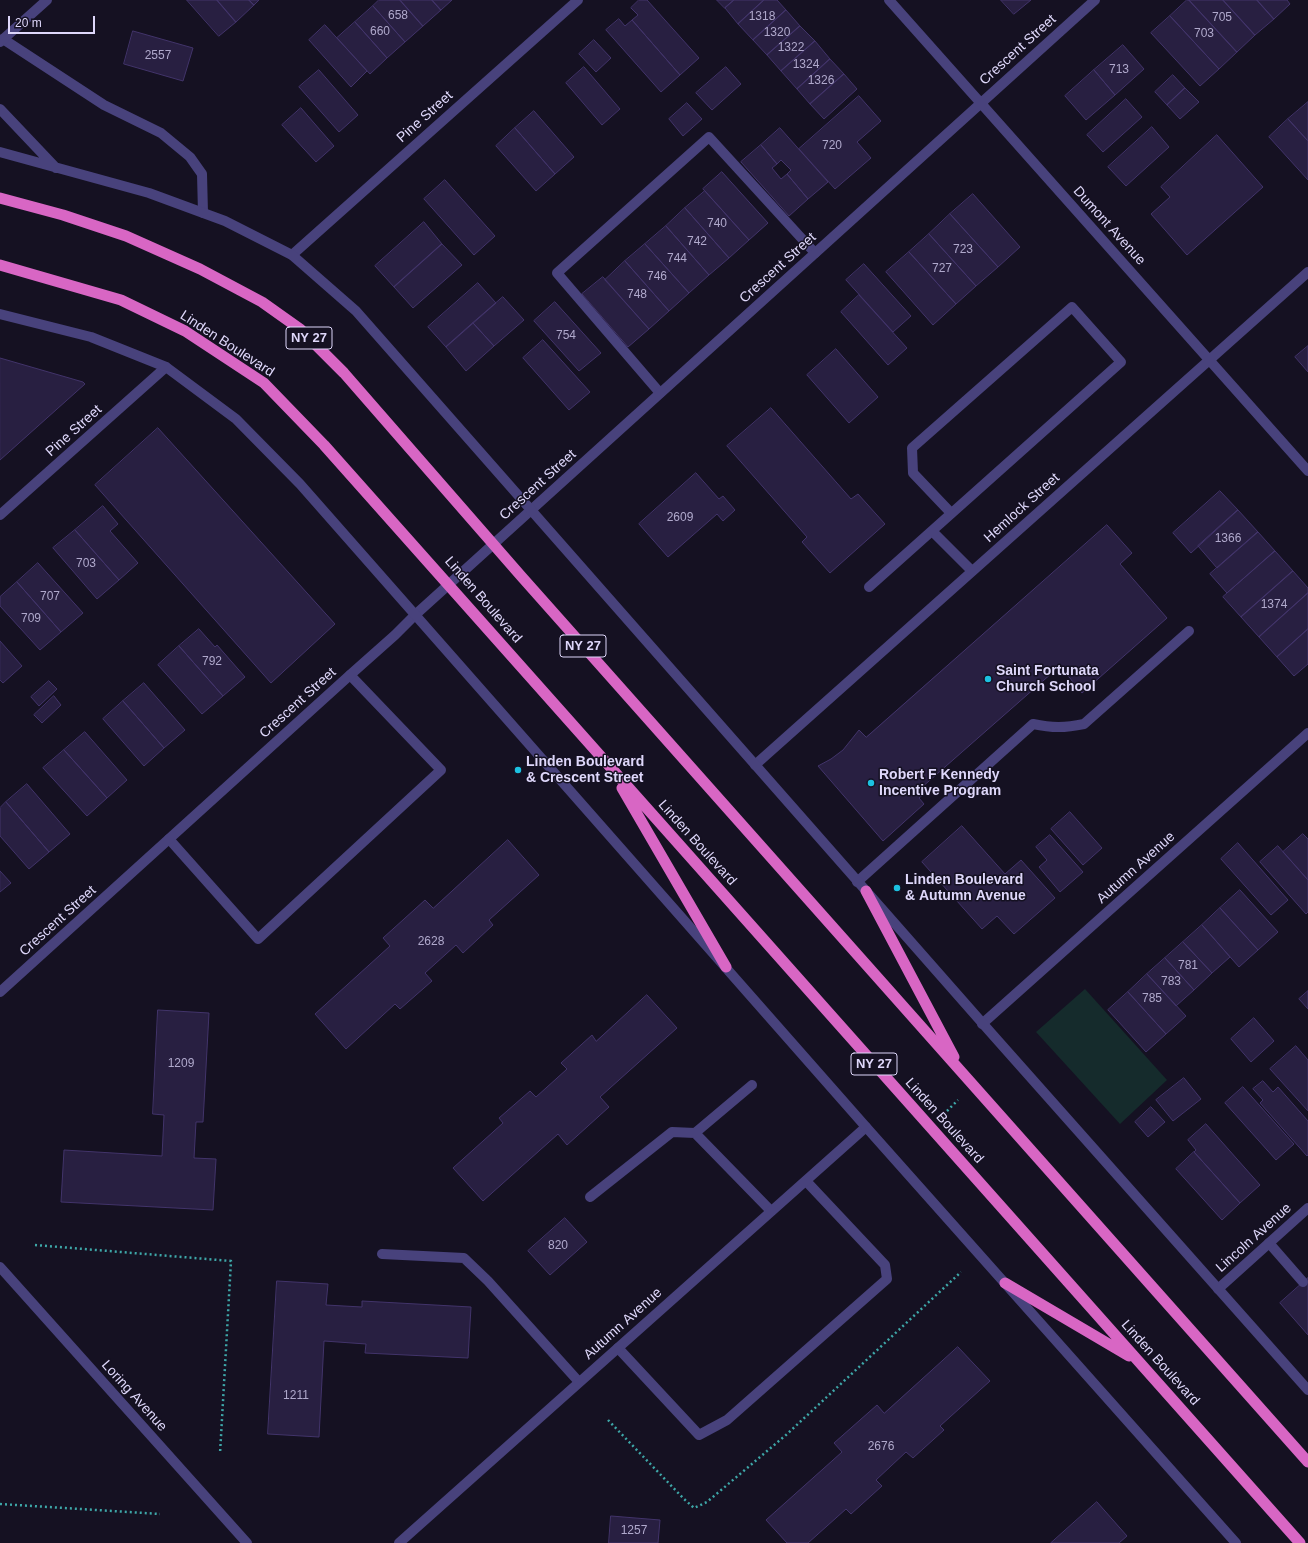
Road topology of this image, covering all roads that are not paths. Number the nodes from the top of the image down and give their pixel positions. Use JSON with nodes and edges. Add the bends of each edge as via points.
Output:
{"nodes":[{"id":1,"x":47,"y":0,"type":"edge"},
{"id":2,"x":578,"y":0,"type":"edge"},
{"id":3,"x":889,"y":0,"type":"edge"},
{"id":4,"x":1095,"y":0,"type":"edge"},
{"id":5,"x":2,"y":41,"type":"edge"},
{"id":6,"x":981,"y":102,"type":"junction"},
{"id":7,"x":0,"y":109,"type":"edge"},
{"id":8,"x":0,"y":152,"type":"edge"},
{"id":9,"x":56,"y":168,"type":"junction"},
{"id":10,"x":0,"y":198,"type":"edge"},
{"id":11,"x":203,"y":213,"type":"junction"},
{"id":12,"x":815,"y":253,"type":"junction"},
{"id":13,"x":292,"y":255,"type":"junction"},
{"id":14,"x":0,"y":265,"type":"edge"},
{"id":15,"x":1308,"y":272,"type":"edge"},
{"id":16,"x":0,"y":314,"type":"edge"},
{"id":17,"x":1210,"y":360,"type":"junction"},
{"id":18,"x":166,"y":367,"type":"junction"},
{"id":19,"x":660,"y":393,"type":"junction"},
{"id":20,"x":1308,"y":471,"type":"edge"},
{"id":21,"x":531,"y":510,"type":"junction"},
{"id":22,"x":951,"y":513,"type":"junction"},
{"id":23,"x":0,"y":515,"type":"edge"},
{"id":24,"x":932,"y":530,"type":"junction"},
{"id":25,"x":494,"y":545,"type":"junction"},
{"id":26,"x":972,"y":571,"type":"junction"},
{"id":27,"x":449,"y":585,"type":"junction"},
{"id":28,"x":869,"y":587,"type":"dead end"},
{"id":29,"x":416,"y":615,"type":"junction"},
{"id":30,"x":1189,"y":631,"type":"dead end"},
{"id":31,"x":350,"y":675,"type":"junction"},
{"id":32,"x":1308,"y":733,"type":"edge"},
{"id":33,"x":755,"y":765,"type":"junction"},
{"id":34,"x":610,"y":767,"type":"junction"},
{"id":35,"x":169,"y":839,"type":"junction"},
{"id":36,"x":857,"y":882,"type":"junction"},
{"id":37,"x":866,"y":891,"type":"junction"},
{"id":38,"x":726,"y":966,"type":"junction"},
{"id":39,"x":0,"y":992,"type":"edge"},
{"id":40,"x":982,"y":1024,"type":"junction"},
{"id":41,"x":963,"y":1073,"type":"junction"},
{"id":42,"x":752,"y":1085,"type":"dead end"},
{"id":43,"x":866,"y":1127,"type":"junction"},
{"id":44,"x":695,"y":1133,"type":"junction"},
{"id":45,"x":806,"y":1181,"type":"junction"},
{"id":46,"x":590,"y":1197,"type":"dead end"},
{"id":47,"x":1308,"y":1208,"type":"edge"},
{"id":48,"x":771,"y":1211,"type":"junction"},
{"id":49,"x":1269,"y":1243,"type":"junction"},
{"id":50,"x":382,"y":1254,"type":"dead end"},
{"id":51,"x":0,"y":1267,"type":"edge"},
{"id":52,"x":1303,"y":1282,"type":"dead end"},
{"id":53,"x":1006,"y":1283,"type":"junction"},
{"id":54,"x":1218,"y":1289,"type":"junction"},
{"id":55,"x":618,"y":1348,"type":"junction"},
{"id":56,"x":1138,"y":1361,"type":"junction"},
{"id":57,"x":579,"y":1382,"type":"junction"},
{"id":58,"x":1308,"y":1390,"type":"edge"},
{"id":59,"x":1308,"y":1462,"type":"edge"},
{"id":60,"x":246,"y":1543,"type":"edge"},
{"id":61,"x":399,"y":1543,"type":"edge"},
{"id":62,"x":1236,"y":1543,"type":"edge"},
{"id":63,"x":1300,"y":1543,"type":"edge"}],
"edges":[{"from":1,"to":5,"type":"street"},
{"from":2,"to":13,"type":"street","name":"Pine Street"},
{"from":3,"to":6,"type":"street","name":"Dumont Avenue"},
{"from":4,"to":6,"type":"street","name":"Crescent Street"},
{"from":5,"to":11,"type":"street","via":[[104,105],[161,133],[190,157],[202,174]]},
{"from":6,"to":12,"type":"street","name":"Crescent Street"},
{"from":6,"to":17,"type":"street","name":"Dumont Avenue"},
{"from":7,"to":9,"type":"street"},
{"from":8,"to":9,"type":"street"},
{"from":9,"to":11,"type":"street","via":[[149,193]]},
{"from":10,"to":25,"type":"highway","number":"NY 27","via":[[126,236],[200,268],[262,302],[300,329],[344,373]]},
{"from":11,"to":13,"type":"street","via":[[225,221]]},
{"from":12,"to":19,"type":"street","name":"Crescent Street"},
{"from":12,"to":19,"type":"street","via":[[710,137],[557,273]]},
{"from":13,"to":21,"type":"street","via":[[356,312]]},
{"from":14,"to":27,"type":"highway","name":"Linden Boulevard","number":"NY 27","via":[[120,300],[185,331],[264,384],[324,445]]},
{"from":15,"to":17,"type":"street","name":"Hemlock Street"},
{"from":16,"to":18,"type":"street","via":[[91,337]]},
{"from":17,"to":20,"type":"street","name":"Dumont Avenue"},
{"from":17,"to":26,"type":"street","name":"Hemlock Street"},
{"from":18,"to":23,"type":"street","name":"Pine Street"},
{"from":18,"to":29,"type":"street","via":[[236,420],[300,484]]},
{"from":19,"to":21,"type":"street","name":"Crescent Street"},
{"from":21,"to":25,"type":"street","name":"Crescent Street"},
{"from":21,"to":33,"type":"street"},
{"from":22,"to":22,"type":"street","via":[[1121,362],[1072,307],[912,448],[913,473]]},
{"from":22,"to":24,"type":"street"},
{"from":24,"to":26,"type":"street"},
{"from":24,"to":28,"type":"street"},
{"from":25,"to":27,"type":"street","name":"Crescent Street"},
{"from":25,"to":41,"type":"highway","number":"NY 27"},
{"from":26,"to":33,"type":"street","name":"Hemlock Street"},
{"from":27,"to":29,"type":"street","name":"Crescent Street"},
{"from":27,"to":34,"type":"highway","name":"Linden Boulevard","number":"NY 27"},
{"from":29,"to":31,"type":"street","name":"Crescent Street"},
{"from":29,"to":38,"type":"street"},
{"from":30,"to":36,"type":"street","via":[[1084,724],[1050,728],[1033,724]]},
{"from":31,"to":35,"type":"street","name":"Crescent Street"},
{"from":31,"to":35,"type":"street","via":[[441,770],[258,939]]},
{"from":32,"to":40,"type":"street","name":"Autumn Avenue"},
{"from":33,"to":36,"type":"street"},
{"from":34,"to":38,"type":"highway"},
{"from":34,"to":56,"type":"highway","name":"Linden Boulevard","number":"NY 27"},
{"from":35,"to":39,"type":"street","name":"Crescent Street"},
{"from":36,"to":37,"type":"street"},
{"from":37,"to":40,"type":"street"},
{"from":37,"to":41,"type":"highway"},
{"from":38,"to":43,"type":"street"},
{"from":40,"to":54,"type":"street"},
{"from":41,"to":59,"type":"highway","number":"NY 27"},
{"from":42,"to":44,"type":"street"},
{"from":43,"to":45,"type":"street","name":"Autumn Avenue"},
{"from":43,"to":53,"type":"street"},
{"from":44,"to":46,"type":"street","via":[[672,1132]]},
{"from":44,"to":48,"type":"street"},
{"from":45,"to":48,"type":"street","name":"Autumn Avenue"},
{"from":45,"to":55,"type":"street","via":[[885,1265],[887,1279],[727,1420],[699,1435]]},
{"from":47,"to":49,"type":"street","name":"Lincoln Avenue"},
{"from":48,"to":55,"type":"street","name":"Autumn Avenue"},
{"from":49,"to":52,"type":"street"},
{"from":49,"to":54,"type":"street","name":"Lincoln Avenue"},
{"from":50,"to":57,"type":"street","via":[[464,1258]]},
{"from":51,"to":60,"type":"street","name":"Loring Avenue"},
{"from":53,"to":56,"type":"highway"},
{"from":53,"to":62,"type":"street"},
{"from":54,"to":58,"type":"street"},
{"from":55,"to":57,"type":"street","name":"Autumn Avenue"},
{"from":56,"to":63,"type":"highway","name":"Linden Boulevard","number":"NY 27"},
{"from":57,"to":61,"type":"street","name":"Autumn Avenue"}]}
